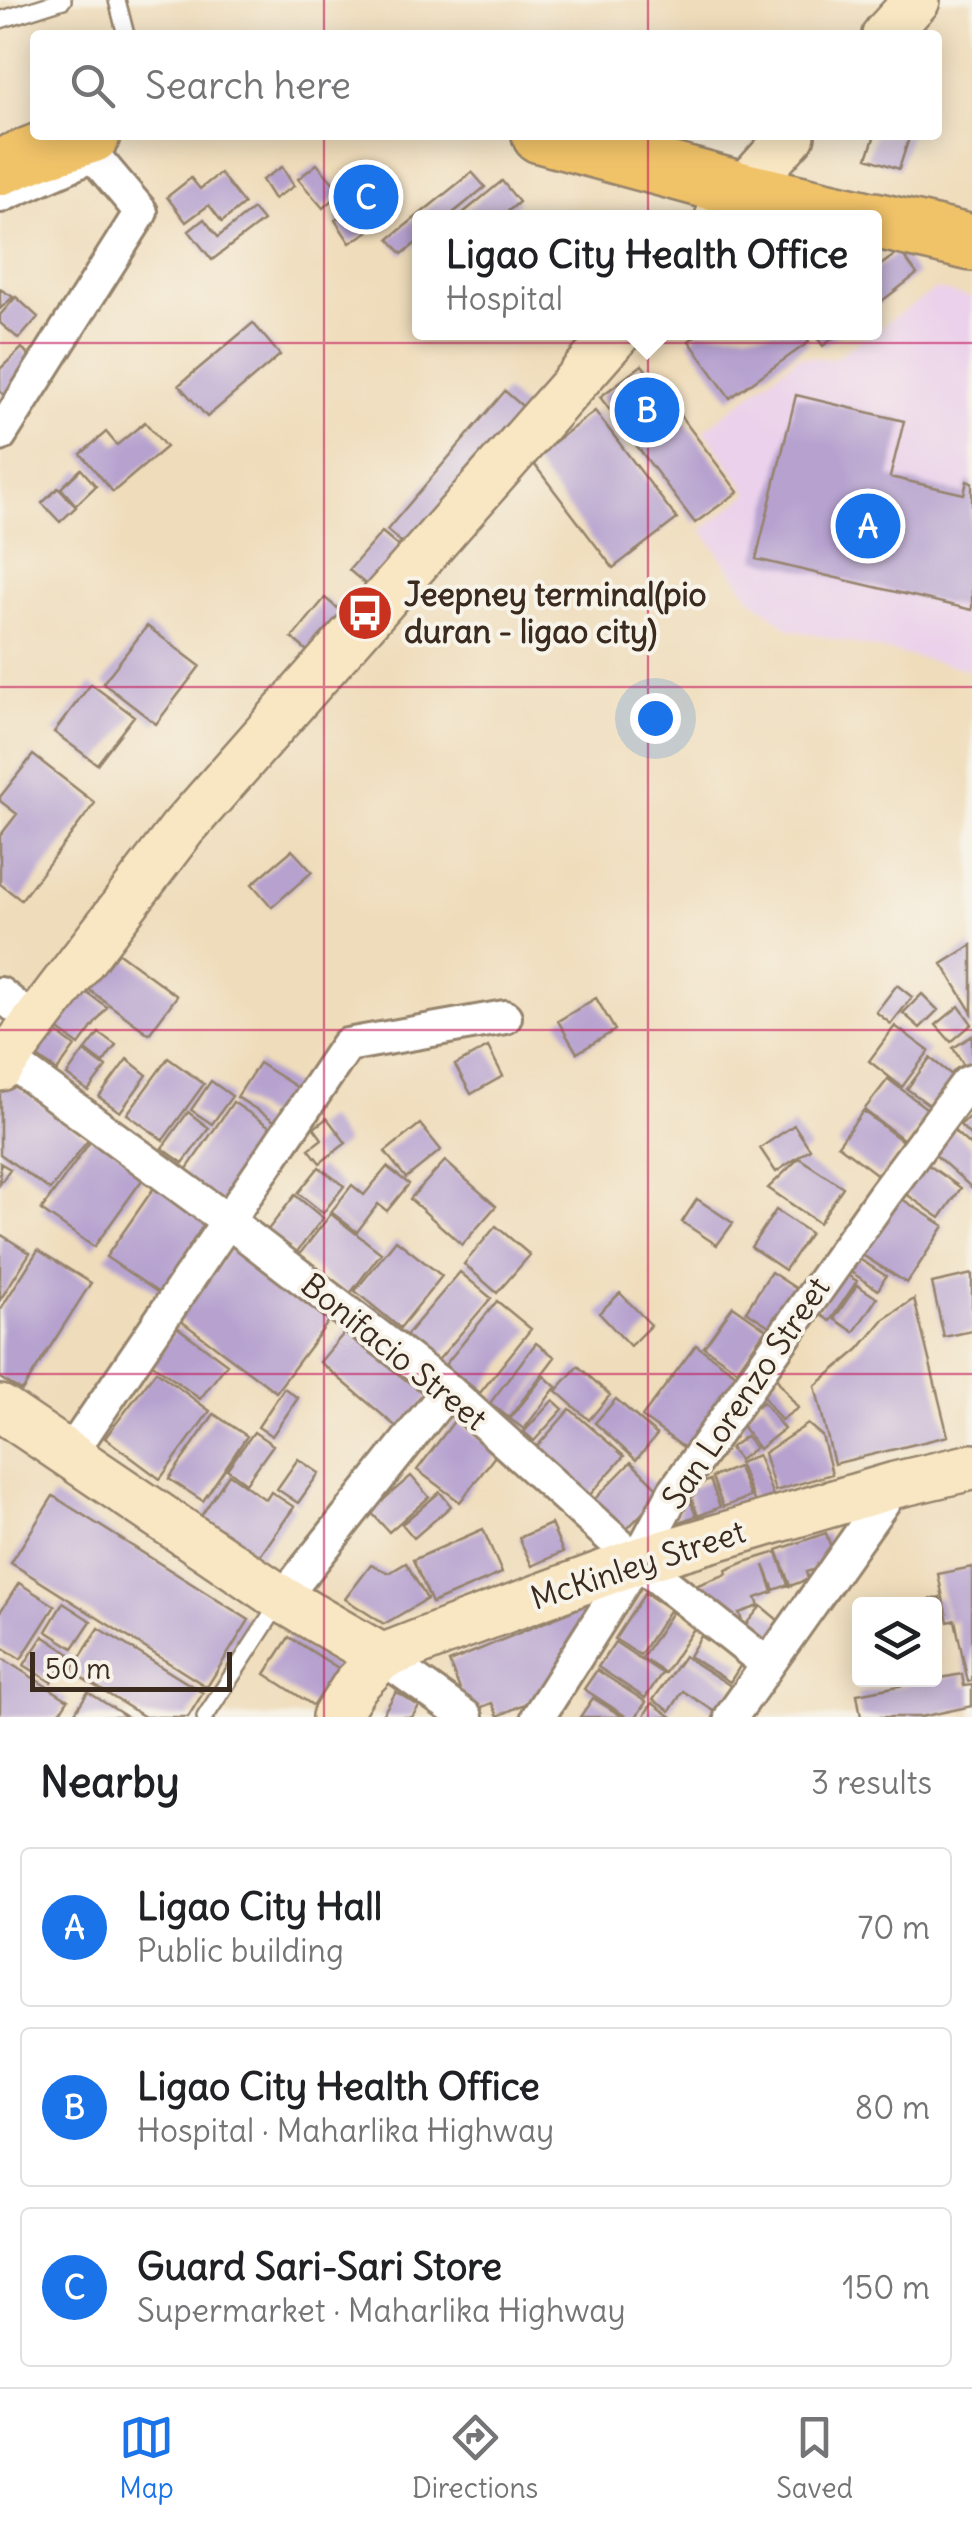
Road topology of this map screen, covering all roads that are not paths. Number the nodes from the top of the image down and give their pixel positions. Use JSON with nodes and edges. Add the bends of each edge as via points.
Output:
{"nodes":[{"id":1,"x":63,"y":0,"type":"edge"},
{"id":2,"x":116,"y":0,"type":"edge"},
{"id":3,"x":917,"y":0,"type":"edge"},
{"id":4,"x":0,"y":20,"type":"edge"},
{"id":5,"x":125,"y":30,"type":"edge"},
{"id":6,"x":889,"y":30,"type":"edge"},
{"id":7,"x":76,"y":140,"type":"edge"},
{"id":8,"x":554,"y":140,"type":"edge"},
{"id":9,"x":788,"y":140,"type":"edge"},
{"id":10,"x":0,"y":167,"type":"edge"},
{"id":11,"x":0,"y":196,"type":"edge"},
{"id":12,"x":730,"y":204,"type":"edge"},
{"id":13,"x":787,"y":210,"type":"edge"},
{"id":14,"x":882,"y":222,"type":"edge"},
{"id":15,"x":972,"y":242,"type":"edge"},
{"id":16,"x":611,"y":340,"type":"edge"},
{"id":17,"x":0,"y":435,"type":"edge"},
{"id":18,"x":0,"y":994,"type":"edge"},
{"id":19,"x":505,"y":1017,"type":"dead end"},
{"id":20,"x":35,"y":1022,"type":"junction"},
{"id":21,"x":3,"y":1063,"type":"edge"},
{"id":22,"x":972,"y":1080,"type":"edge"},
{"id":23,"x":230,"y":1222,"type":"junction"},
{"id":24,"x":448,"y":1390,"type":"junction"},
{"id":25,"x":0,"y":1408,"type":"edge"},
{"id":26,"x":70,"y":1454,"type":"junction"},
{"id":27,"x":972,"y":1467,"type":"edge"},
{"id":28,"x":895,"y":1484,"type":"junction"},
{"id":29,"x":637,"y":1561,"type":"junction"},
{"id":30,"x":282,"y":1598,"type":"junction"},
{"id":31,"x":382,"y":1658,"type":"junction"},
{"id":32,"x":767,"y":1664,"type":"junction"},
{"id":33,"x":204,"y":1717,"type":"edge"},
{"id":34,"x":335,"y":1717,"type":"edge"},
{"id":35,"x":466,"y":1717,"type":"edge"},
{"id":36,"x":538,"y":1717,"type":"edge"},
{"id":37,"x":731,"y":1717,"type":"edge"}],
"edges":[{"from":1,"to":4,"type":"lane"},
{"from":2,"to":5,"type":"lane"},
{"from":3,"to":6,"type":"street"},
{"from":7,"to":10,"type":"highway"},
{"from":8,"to":12,"type":"highway"},
{"from":9,"to":12,"type":"street"},
{"from":11,"to":17,"type":"street","via":[[93,155],[141,212]]},
{"from":12,"to":13,"type":"highway"},
{"from":14,"to":15,"type":"highway"},
{"from":16,"to":20,"type":"street","via":[[182,829]]},
{"from":18,"to":20,"type":"street"},
{"from":19,"to":23,"type":"street","via":[[347,1045]]},
{"from":20,"to":21,"type":"street"},
{"from":21,"to":23,"type":"street","name":"Bonifacio Street"},
{"from":22,"to":29,"type":"street","name":"San Lorenzo Street","via":[[674,1492]]},
{"from":23,"to":24,"type":"street","name":"Bonifacio Street"},
{"from":23,"to":26,"type":"street"},
{"from":24,"to":29,"type":"street","name":"Bonifacio Street"},
{"from":24,"to":30,"type":"street"},
{"from":25,"to":26,"type":"street"},
{"from":26,"to":30,"type":"street"},
{"from":27,"to":28,"type":"street","name":"McKinley Street"},
{"from":28,"to":29,"type":"street","name":"McKinley Street"},
{"from":28,"to":32,"type":"street"},
{"from":29,"to":31,"type":"street","name":"McKinley Street"},
{"from":29,"to":32,"type":"street","name":"Bonifacio Street"},
{"from":29,"to":36,"type":"street","name":"San Lorenzo Street"},
{"from":30,"to":31,"type":"street"},
{"from":30,"to":33,"type":"lane"},
{"from":31,"to":34,"type":"street","name":"McKinley Street"},
{"from":31,"to":35,"type":"street"},
{"from":32,"to":37,"type":"street"}]}
